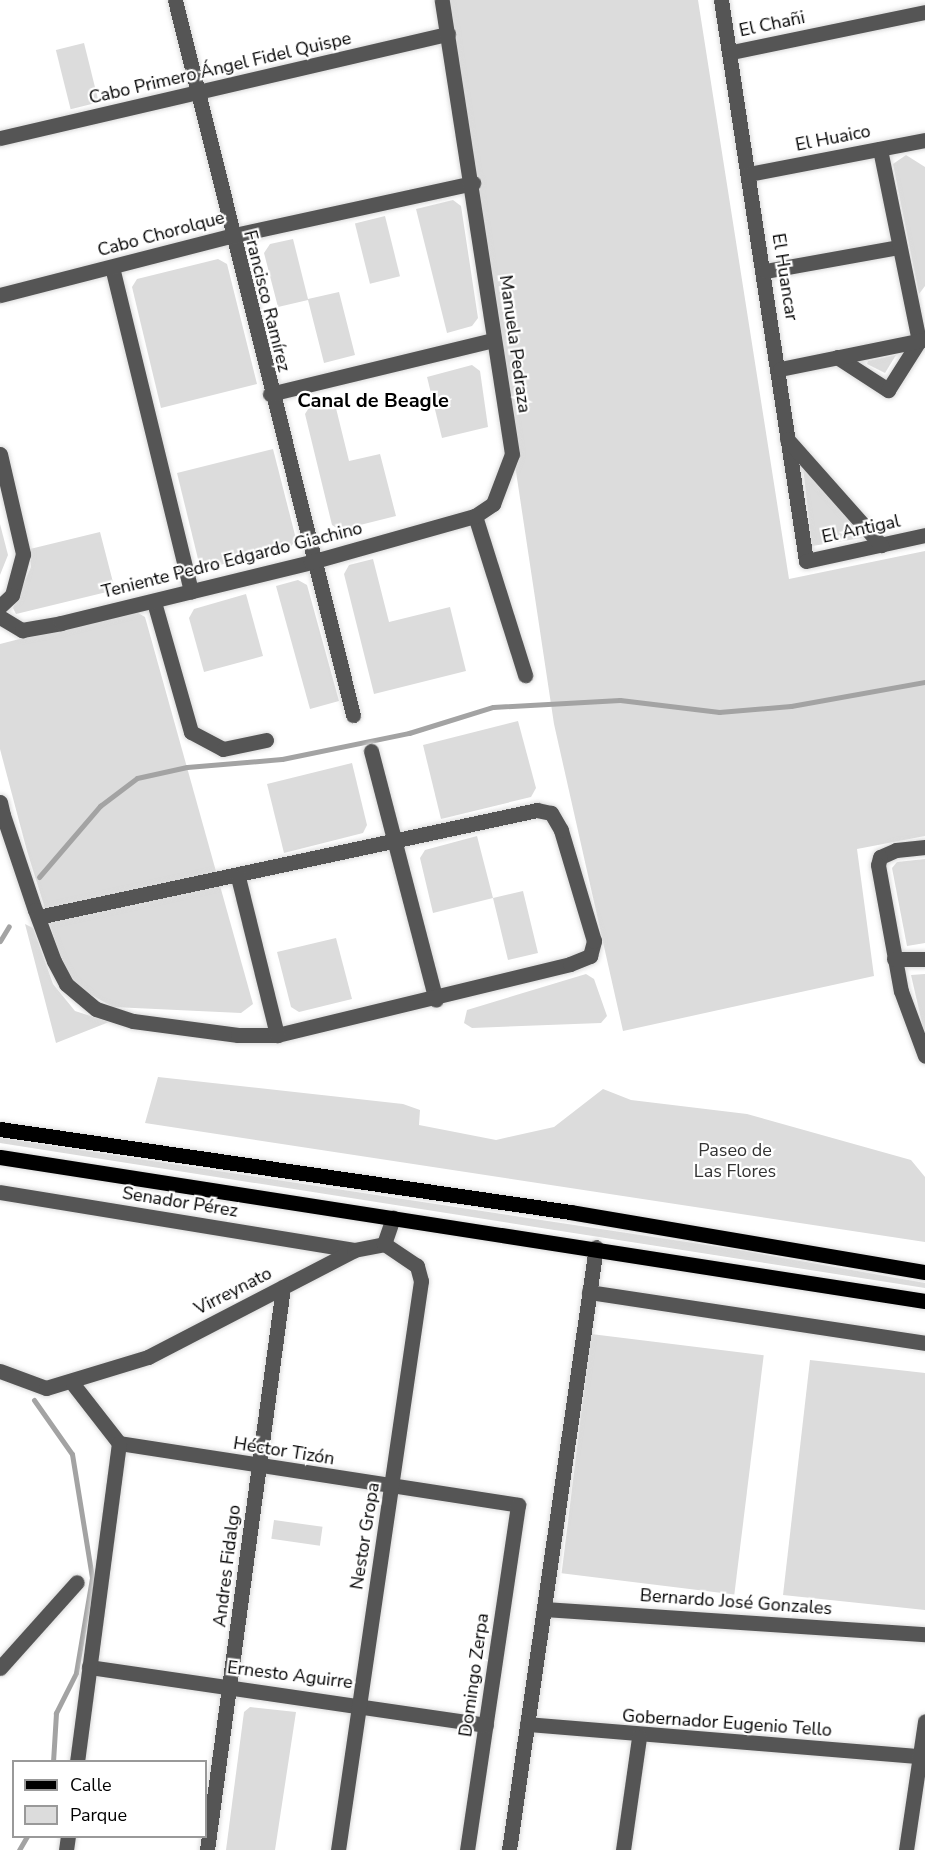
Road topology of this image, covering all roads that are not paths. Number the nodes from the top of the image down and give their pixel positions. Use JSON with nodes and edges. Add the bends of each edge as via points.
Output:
{"nodes":[{"id":1,"x":175,"y":0,"type":"edge"},
{"id":2,"x":442,"y":0,"type":"edge"},
{"id":3,"x":721,"y":0,"type":"edge"},
{"id":4,"x":925,"y":12,"type":"edge"},
{"id":5,"x":448,"y":34,"type":"junction"},
{"id":6,"x":732,"y":52,"type":"junction"},
{"id":7,"x":196,"y":94,"type":"junction"},
{"id":8,"x":0,"y":138,"type":"edge"},
{"id":9,"x":925,"y":140,"type":"edge"},
{"id":10,"x":880,"y":148,"type":"junction"},
{"id":11,"x":749,"y":174,"type":"junction"},
{"id":12,"x":472,"y":183,"type":"junction"},
{"id":13,"x":230,"y":236,"type":"junction"},
{"id":14,"x":899,"y":247,"type":"junction"},
{"id":15,"x":112,"y":267,"type":"junction"},
{"id":16,"x":765,"y":271,"type":"junction"},
{"id":17,"x":0,"y":295,"type":"edge"},
{"id":18,"x":493,"y":340,"type":"junction"},
{"id":19,"x":922,"y":340,"type":"edge"},
{"id":20,"x":837,"y":357,"type":"junction"},
{"id":21,"x":780,"y":369,"type":"junction"},
{"id":22,"x":270,"y":394,"type":"junction"},
{"id":23,"x":786,"y":439,"type":"junction"},
{"id":24,"x":0,"y":454,"type":"edge"},
{"id":25,"x":475,"y":516,"type":"junction"},
{"id":26,"x":925,"y":535,"type":"edge"},
{"id":27,"x":880,"y":545,"type":"junction"},
{"id":28,"x":806,"y":561,"type":"joint"},
{"id":29,"x":311,"y":562,"type":"junction"},
{"id":30,"x":191,"y":592,"type":"junction"},
{"id":31,"x":154,"y":602,"type":"junction"},
{"id":32,"x":0,"y":606,"type":"edge"},
{"id":33,"x":0,"y":617,"type":"edge"},
{"id":34,"x":525,"y":675,"type":"dead end"},
{"id":35,"x":352,"y":715,"type":"dead end"},
{"id":36,"x":266,"y":740,"type":"dead end"},
{"id":37,"x":371,"y":751,"type":"dead end"},
{"id":38,"x":0,"y":802,"type":"edge"},
{"id":39,"x":393,"y":844,"type":"junction"},
{"id":40,"x":925,"y":847,"type":"edge"},
{"id":41,"x":238,"y":878,"type":"junction"},
{"id":42,"x":38,"y":917,"type":"junction"},
{"id":43,"x":925,"y":958,"type":"edge"},
{"id":44,"x":894,"y":959,"type":"junction"},
{"id":45,"x":436,"y":1000,"type":"junction"},
{"id":46,"x":277,"y":1035,"type":"junction"},
{"id":47,"x":925,"y":1056,"type":"edge"},
{"id":48,"x":0,"y":1129,"type":"edge"},
{"id":49,"x":0,"y":1157,"type":"edge"},
{"id":50,"x":0,"y":1192,"type":"edge"},
{"id":51,"x":393,"y":1218,"type":"junction"},
{"id":52,"x":384,"y":1244,"type":"junction"},
{"id":53,"x":596,"y":1246,"type":"junction"},
{"id":54,"x":354,"y":1250,"type":"junction"},
{"id":55,"x":925,"y":1272,"type":"edge"},
{"id":56,"x":283,"y":1287,"type":"junction"},
{"id":57,"x":590,"y":1292,"type":"junction"},
{"id":58,"x":925,"y":1301,"type":"edge"},
{"id":59,"x":925,"y":1343,"type":"edge"},
{"id":60,"x":0,"y":1371,"type":"edge"},
{"id":61,"x":73,"y":1384,"type":"junction"},
{"id":62,"x":119,"y":1443,"type":"junction"},
{"id":63,"x":259,"y":1467,"type":"junction"},
{"id":64,"x":393,"y":1487,"type":"junction"},
{"id":65,"x":518,"y":1505,"type":"joint"},
{"id":66,"x":77,"y":1582,"type":"dead end"},
{"id":67,"x":544,"y":1609,"type":"junction"},
{"id":68,"x":925,"y":1634,"type":"edge"},
{"id":69,"x":90,"y":1667,"type":"junction"},
{"id":70,"x":0,"y":1668,"type":"edge"},
{"id":71,"x":231,"y":1688,"type":"junction"},
{"id":72,"x":359,"y":1704,"type":"junction"},
{"id":73,"x":925,"y":1721,"type":"edge"},
{"id":74,"x":527,"y":1724,"type":"junction"},
{"id":75,"x":486,"y":1725,"type":"junction"},
{"id":76,"x":639,"y":1737,"type":"junction"},
{"id":77,"x":923,"y":1757,"type":"edge"},
{"id":78,"x":77,"y":1760,"type":"edge"},
{"id":79,"x":207,"y":1850,"type":"edge"},
{"id":80,"x":338,"y":1850,"type":"edge"},
{"id":81,"x":467,"y":1850,"type":"edge"},
{"id":82,"x":509,"y":1850,"type":"edge"},
{"id":83,"x":623,"y":1850,"type":"edge"},
{"id":84,"x":906,"y":1850,"type":"edge"}],
"edges":[{"from":1,"to":7,"type":"street","name":"Francisco Ramírez"},
{"from":2,"to":5,"type":"street","name":"Manuela Pedraza"},
{"from":3,"to":6,"type":"street","name":"El Huancar"},
{"from":4,"to":6,"type":"street","name":"El Chañi"},
{"from":5,"to":7,"type":"street","name":"Cabo Primero Ángel Fidel Quispe"},
{"from":5,"to":12,"type":"street","name":"Manuela Pedraza"},
{"from":6,"to":11,"type":"street","name":"El Huancar"},
{"from":7,"to":8,"type":"street","name":"Cabo Primero Ángel Fidel Quispe"},
{"from":7,"to":13,"type":"street","name":"Francisco Ramírez"},
{"from":9,"to":10,"type":"street","name":"El Huaico"},
{"from":10,"to":11,"type":"street","name":"El Huaico"},
{"from":10,"to":14,"type":"street"},
{"from":11,"to":16,"type":"street","name":"El Huancar"},
{"from":12,"to":13,"type":"street","name":"Cabo Chorolque"},
{"from":12,"to":18,"type":"street","name":"Manuela Pedraza"},
{"from":13,"to":15,"type":"street","name":"Cabo Chorolque"},
{"from":13,"to":22,"type":"street","name":"Francisco Ramírez"},
{"from":14,"to":16,"type":"street"},
{"from":14,"to":19,"type":"street"},
{"from":15,"to":17,"type":"street","name":"Cabo Chorolque"},
{"from":15,"to":30,"type":"street"},
{"from":16,"to":21,"type":"street","name":"El Huancar"},
{"from":18,"to":22,"type":"street"},
{"from":18,"to":25,"type":"street","name":"Manuela Pedraza","via":[[512,454],[493,504]]},
{"from":19,"to":20,"type":"street"},
{"from":19,"to":20,"type":"street","via":[[888,390]]},
{"from":20,"to":21,"type":"street"},
{"from":21,"to":23,"type":"street","name":"El Huancar"},
{"from":22,"to":29,"type":"street","name":"Francisco Ramírez"},
{"from":23,"to":27,"type":"street"},
{"from":23,"to":28,"type":"street","name":"El Huancar"},
{"from":24,"to":32,"type":"street","via":[[23,554],[12,595]]},
{"from":25,"to":29,"type":"street","name":"Teniente Pedro Edgardo Giachino"},
{"from":25,"to":34,"type":"street"},
{"from":26,"to":27,"type":"street","name":"El Antigal"},
{"from":27,"to":28,"type":"street","name":"El Antigal"},
{"from":29,"to":30,"type":"street","name":"Teniente Pedro Edgardo Giachino"},
{"from":29,"to":35,"type":"street","name":"Francisco Ramírez"},
{"from":30,"to":31,"type":"street","name":"Teniente Pedro Edgardo Giachino"},
{"from":31,"to":33,"type":"street","name":"Teniente Pedro Edgardo Giachino","via":[[22,630]]},
{"from":31,"to":36,"type":"street","via":[[190,732],[223,749]]},
{"from":37,"to":39,"type":"street"},
{"from":38,"to":42,"type":"street"},
{"from":39,"to":41,"type":"street"},
{"from":39,"to":45,"type":"street"},
{"from":39,"to":45,"type":"street","via":[[537,810],[551,813],[561,830],[594,941],[590,956],[570,964]]},
{"from":40,"to":44,"type":"street","via":[[896,850],[880,857],[878,865]]},
{"from":41,"to":42,"type":"street"},
{"from":41,"to":46,"type":"street"},
{"from":42,"to":46,"type":"street","via":[[66,984],[96,1009],[145,1023]]},
{"from":43,"to":44,"type":"street"},
{"from":44,"to":47,"type":"street"},
{"from":45,"to":46,"type":"street"},
{"from":48,"to":55,"type":"main road","via":[[570,1212]]},
{"from":49,"to":51,"type":"main road"},
{"from":50,"to":54,"type":"street","name":"Senador Pérez"},
{"from":51,"to":52,"type":"street"},
{"from":51,"to":53,"type":"main road"},
{"from":52,"to":54,"type":"street","name":"Virreynato"},
{"from":52,"to":64,"type":"street","name":"Nestor Gropa","via":[[417,1266],[421,1281]]},
{"from":53,"to":57,"type":"street"},
{"from":53,"to":58,"type":"main road"},
{"from":54,"to":56,"type":"street","name":"Virreynato"},
{"from":56,"to":61,"type":"street","name":"Virreynato","via":[[148,1357]]},
{"from":56,"to":63,"type":"street","name":"Andres Fidalgo"},
{"from":57,"to":59,"type":"street"},
{"from":57,"to":67,"type":"street"},
{"from":60,"to":61,"type":"street","name":"Virreynato","via":[[46,1388]]},
{"from":61,"to":62,"type":"street"},
{"from":62,"to":63,"type":"street","name":"Héctor Tizón"},
{"from":62,"to":69,"type":"street"},
{"from":63,"to":64,"type":"street","name":"Héctor Tizón"},
{"from":63,"to":71,"type":"street","name":"Andres Fidalgo"},
{"from":64,"to":65,"type":"street","name":"Héctor Tizón"},
{"from":64,"to":72,"type":"street","name":"Nestor Gropa"},
{"from":65,"to":75,"type":"street","name":"Domingo Zerpa"},
{"from":66,"to":70,"type":"street"},
{"from":67,"to":68,"type":"street","name":"Bernardo José Gonzales"},
{"from":67,"to":74,"type":"street"},
{"from":69,"to":71,"type":"street","name":"Ernesto Aguirre"},
{"from":69,"to":78,"type":"street"},
{"from":71,"to":72,"type":"street","name":"Ernesto Aguirre"},
{"from":71,"to":79,"type":"street","name":"Andres Fidalgo"},
{"from":72,"to":75,"type":"street","name":"Ernesto Aguirre"},
{"from":72,"to":80,"type":"street","name":"Nestor Gropa"},
{"from":73,"to":77,"type":"street"},
{"from":74,"to":76,"type":"street","name":"Gobernador Eugenio Tello"},
{"from":74,"to":82,"type":"street"},
{"from":75,"to":81,"type":"street","name":"Domingo Zerpa"},
{"from":76,"to":77,"type":"street","name":"Gobernador Eugenio Tello"},
{"from":76,"to":83,"type":"street"},
{"from":77,"to":84,"type":"street"}]}
